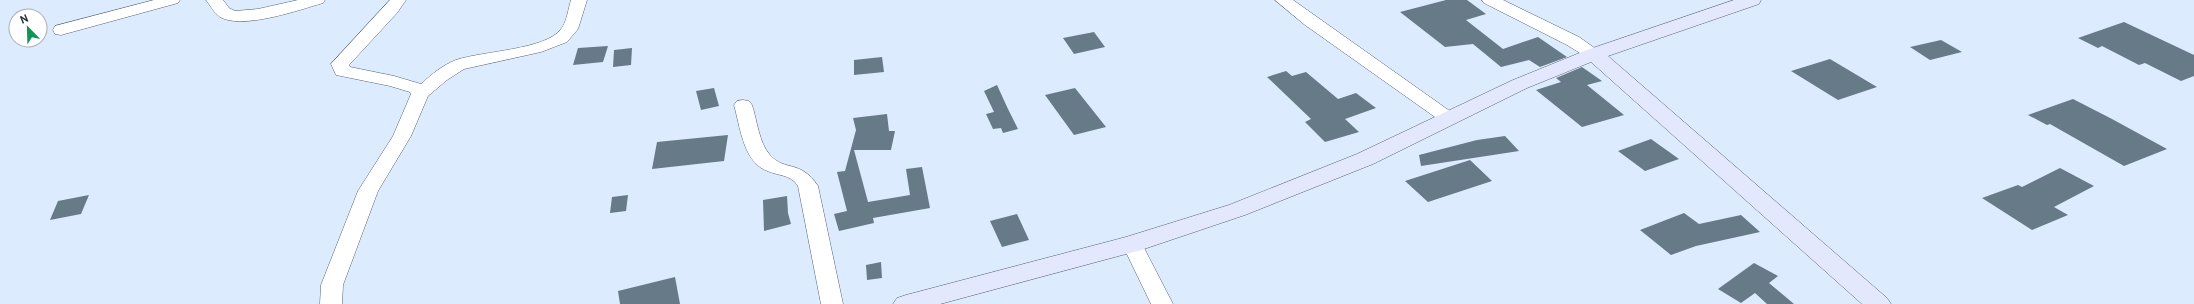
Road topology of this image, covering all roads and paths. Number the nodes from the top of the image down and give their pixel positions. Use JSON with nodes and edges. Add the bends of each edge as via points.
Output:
{"nodes":[{"id":1,"x":172,"y":0,"type":"edge"},
{"id":2,"x":214,"y":0,"type":"edge"},
{"id":3,"x":317,"y":0,"type":"edge"},
{"id":4,"x":398,"y":0,"type":"edge"},
{"id":5,"x":579,"y":0,"type":"edge"},
{"id":6,"x":1283,"y":0,"type":"edge"},
{"id":7,"x":1490,"y":0,"type":"edge"},
{"id":8,"x":1752,"y":0,"type":"edge"},
{"id":9,"x":62,"y":30,"type":"dead end"},
{"id":10,"x":1594,"y":54,"type":"junction"},
{"id":11,"x":420,"y":94,"type":"junction"},
{"id":12,"x":743,"y":105,"type":"dead end"},
{"id":13,"x":1448,"y":118,"type":"junction"},
{"id":14,"x":1132,"y":244,"type":"junction"},
{"id":15,"x":331,"y":304,"type":"edge"},
{"id":16,"x":832,"y":304,"type":"edge"},
{"id":17,"x":906,"y":304,"type":"edge"},
{"id":18,"x":1162,"y":304,"type":"edge"},
{"id":19,"x":1878,"y":304,"type":"edge"}],
"edges":[{"from":1,"to":9,"type":"street"},
{"from":2,"to":3,"type":"street","via":[[225,13],[235,16]]},
{"from":4,"to":11,"type":"street","via":[[340,64],[342,72],[409,85],[416,88]]},
{"from":5,"to":11,"type":"street","via":[[568,32],[556,41],[523,51],[465,62],[443,74]]},
{"from":6,"to":13,"type":"street","via":[[1323,32]]},
{"from":7,"to":10,"type":"street"},
{"from":8,"to":10,"type":"main road"},
{"from":10,"to":13,"type":"main road","via":[[1520,84]]},
{"from":10,"to":19,"type":"main road"},
{"from":11,"to":15,"type":"street","via":[[402,136],[368,191],[332,285]]},
{"from":12,"to":16,"type":"street","via":[[761,158],[768,164],[800,174],[808,186]]},
{"from":13,"to":14,"type":"main road","via":[[1365,159],[1237,210]]},
{"from":14,"to":17,"type":"main road"},
{"from":14,"to":18,"type":"street"}]}
